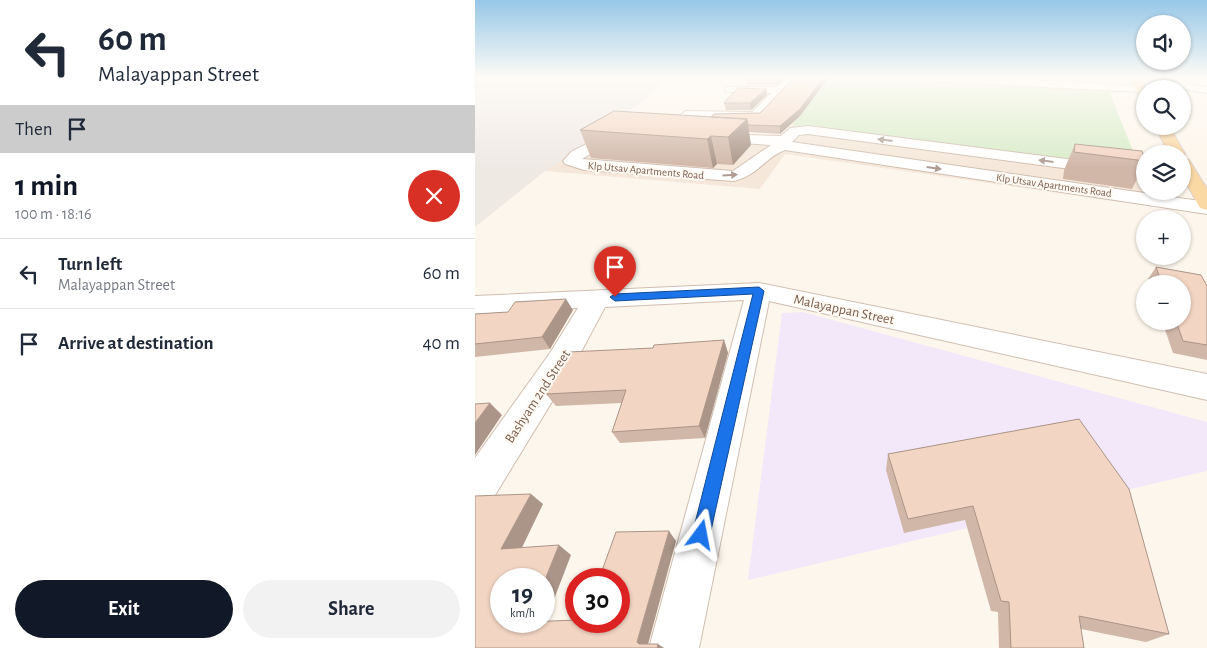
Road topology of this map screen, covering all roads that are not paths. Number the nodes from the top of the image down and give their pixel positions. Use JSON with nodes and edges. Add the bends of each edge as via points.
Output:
{"nodes":[{"id":1,"x":764,"y":107,"type":"edge"},
{"id":2,"x":686,"y":115,"type":"edge"},
{"id":3,"x":631,"y":131,"type":"edge"},
{"id":4,"x":698,"y":136,"type":"edge"},
{"id":5,"x":783,"y":144,"type":"junction"},
{"id":6,"x":1136,"y":173,"type":"edge"},
{"id":7,"x":1191,"y":184,"type":"edge"},
{"id":8,"x":1207,"y":204,"type":"edge"},
{"id":9,"x":1207,"y":208,"type":"edge"},
{"id":10,"x":759,"y":291,"type":"junction"},
{"id":11,"x":597,"y":298,"type":"junction"},
{"id":12,"x":475,"y":305,"type":"edge"},
{"id":13,"x":1207,"y":386,"type":"edge"},
{"id":14,"x":475,"y":491,"type":"edge"},
{"id":15,"x":675,"y":648,"type":"edge"}],
"edges":[{"from":1,"to":2,"type":"street","via":[[755,116]]},
{"from":3,"to":5,"type":"street","name":"Klp Utsav Apartments Road","one_way":true,"via":[[617,132],[571,161],[584,165],[734,176],[751,170],[770,150]]},
{"from":4,"to":5,"type":"street","name":"Klp Utsav Apartments Road"},
{"from":6,"to":5,"type":"street","name":"Klp Utsav Apartments Road","one_way":true,"via":[[809,130],[795,131]]},
{"from":5,"to":9,"type":"street","name":"Klp Utsav Apartments Road","one_way":true},
{"from":7,"to":8,"type":"main road"},
{"from":10,"to":11,"type":"street","name":"Malayappan Street"},
{"from":10,"to":13,"type":"street","name":"Malayappan Street"},
{"from":10,"to":15,"type":"street"},
{"from":11,"to":12,"type":"street","name":"Malayappan Street"},
{"from":11,"to":14,"type":"street","name":"Bashyam 2nd Street","via":[[561,361]]}]}
